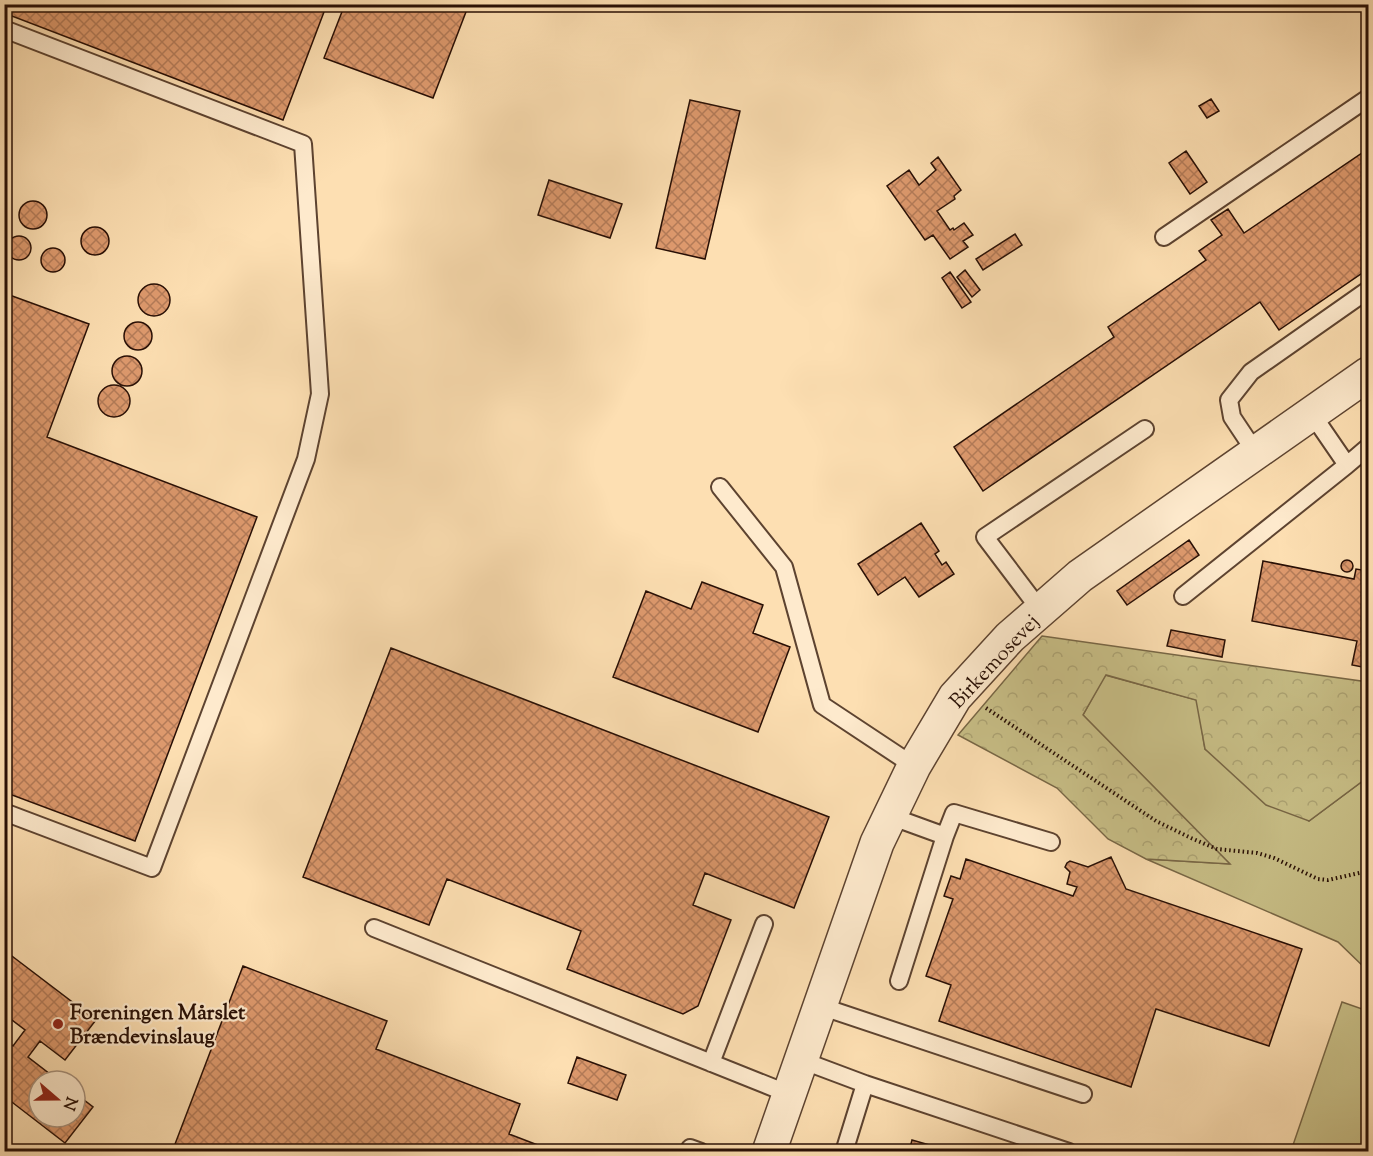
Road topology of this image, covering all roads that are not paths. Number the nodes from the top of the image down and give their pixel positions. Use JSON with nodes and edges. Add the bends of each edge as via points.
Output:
{"nodes":[{"id":1,"x":4,"y":29,"type":"edge"},
{"id":2,"x":1368,"y":99,"type":"edge"},
{"id":3,"x":1164,"y":237,"type":"dead end"},
{"id":4,"x":1368,"y":291,"type":"edge"},
{"id":5,"x":1368,"y":374,"type":"edge"},
{"id":6,"x":1312,"y":414,"type":"junction"},
{"id":7,"x":1145,"y":429,"type":"dead end"},
{"id":8,"x":1368,"y":447,"type":"edge"},
{"id":9,"x":1256,"y":453,"type":"junction"},
{"id":10,"x":1347,"y":465,"type":"junction"},
{"id":11,"x":720,"y":487,"type":"dead end"},
{"id":12,"x":1183,"y":596,"type":"dead end"},
{"id":13,"x":1041,"y":611,"type":"junction"},
{"id":14,"x":914,"y":766,"type":"junction"},
{"id":15,"x":4,"y":812,"type":"edge"},
{"id":16,"x":890,"y":816,"type":"junction"},
{"id":17,"x":945,"y":836,"type":"junction"},
{"id":18,"x":1051,"y":842,"type":"dead end"},
{"id":19,"x":764,"y":924,"type":"dead end"},
{"id":20,"x":374,"y":928,"type":"dead end"},
{"id":21,"x":899,"y":981,"type":"dead end"},
{"id":22,"x":820,"y":1006,"type":"junction"},
{"id":23,"x":801,"y":1060,"type":"junction"},
{"id":24,"x":711,"y":1063,"type":"junction"},
{"id":25,"x":865,"y":1084,"type":"junction"},
{"id":26,"x":789,"y":1094,"type":"junction"},
{"id":27,"x":1083,"y":1094,"type":"dead end"},
{"id":28,"x":689,"y":1152,"type":"edge"},
{"id":29,"x":701,"y":1152,"type":"edge"},
{"id":30,"x":769,"y":1152,"type":"edge"},
{"id":31,"x":844,"y":1152,"type":"edge"},
{"id":32,"x":1069,"y":1152,"type":"edge"}],
"edges":[{"from":1,"to":15,"type":"lane","via":[[303,144],[320,394],[306,459],[152,868]]},
{"from":2,"to":3,"type":"lane"},
{"from":4,"to":9,"type":"lane","via":[[1251,372],[1229,400],[1232,417]]},
{"from":5,"to":6,"type":"street","name":"Birkemosevej"},
{"from":6,"to":9,"type":"street","name":"Birkemosevej"},
{"from":6,"to":10,"type":"lane"},
{"from":7,"to":13,"type":"lane","via":[[985,537]]},
{"from":8,"to":10,"type":"lane"},
{"from":9,"to":13,"type":"street","name":"Birkemosevej","via":[[1080,576]]},
{"from":10,"to":12,"type":"lane"},
{"from":11,"to":14,"type":"lane","via":[[784,567],[822,705]]},
{"from":13,"to":14,"type":"street","name":"Birkemosevej","via":[[1010,637],[960,691]]},
{"from":14,"to":16,"type":"street","name":"Birkemosevej"},
{"from":16,"to":17,"type":"lane"},
{"from":16,"to":22,"type":"street","name":"Birkemosevej"},
{"from":17,"to":18,"type":"lane","via":[[954,813]]},
{"from":17,"to":21,"type":"lane"},
{"from":19,"to":24,"type":"lane"},
{"from":20,"to":24,"type":"lane"},
{"from":22,"to":23,"type":"street","name":"Birkemosevej"},
{"from":22,"to":27,"type":"lane"},
{"from":23,"to":25,"type":"lane"},
{"from":23,"to":26,"type":"street","name":"Birkemosevej"},
{"from":24,"to":26,"type":"lane"},
{"from":25,"to":31,"type":"lane"},
{"from":25,"to":32,"type":"lane"},
{"from":26,"to":30,"type":"street","name":"Birkemosevej"},
{"from":28,"to":29,"type":"lane","via":[[690,1148]]}]}
